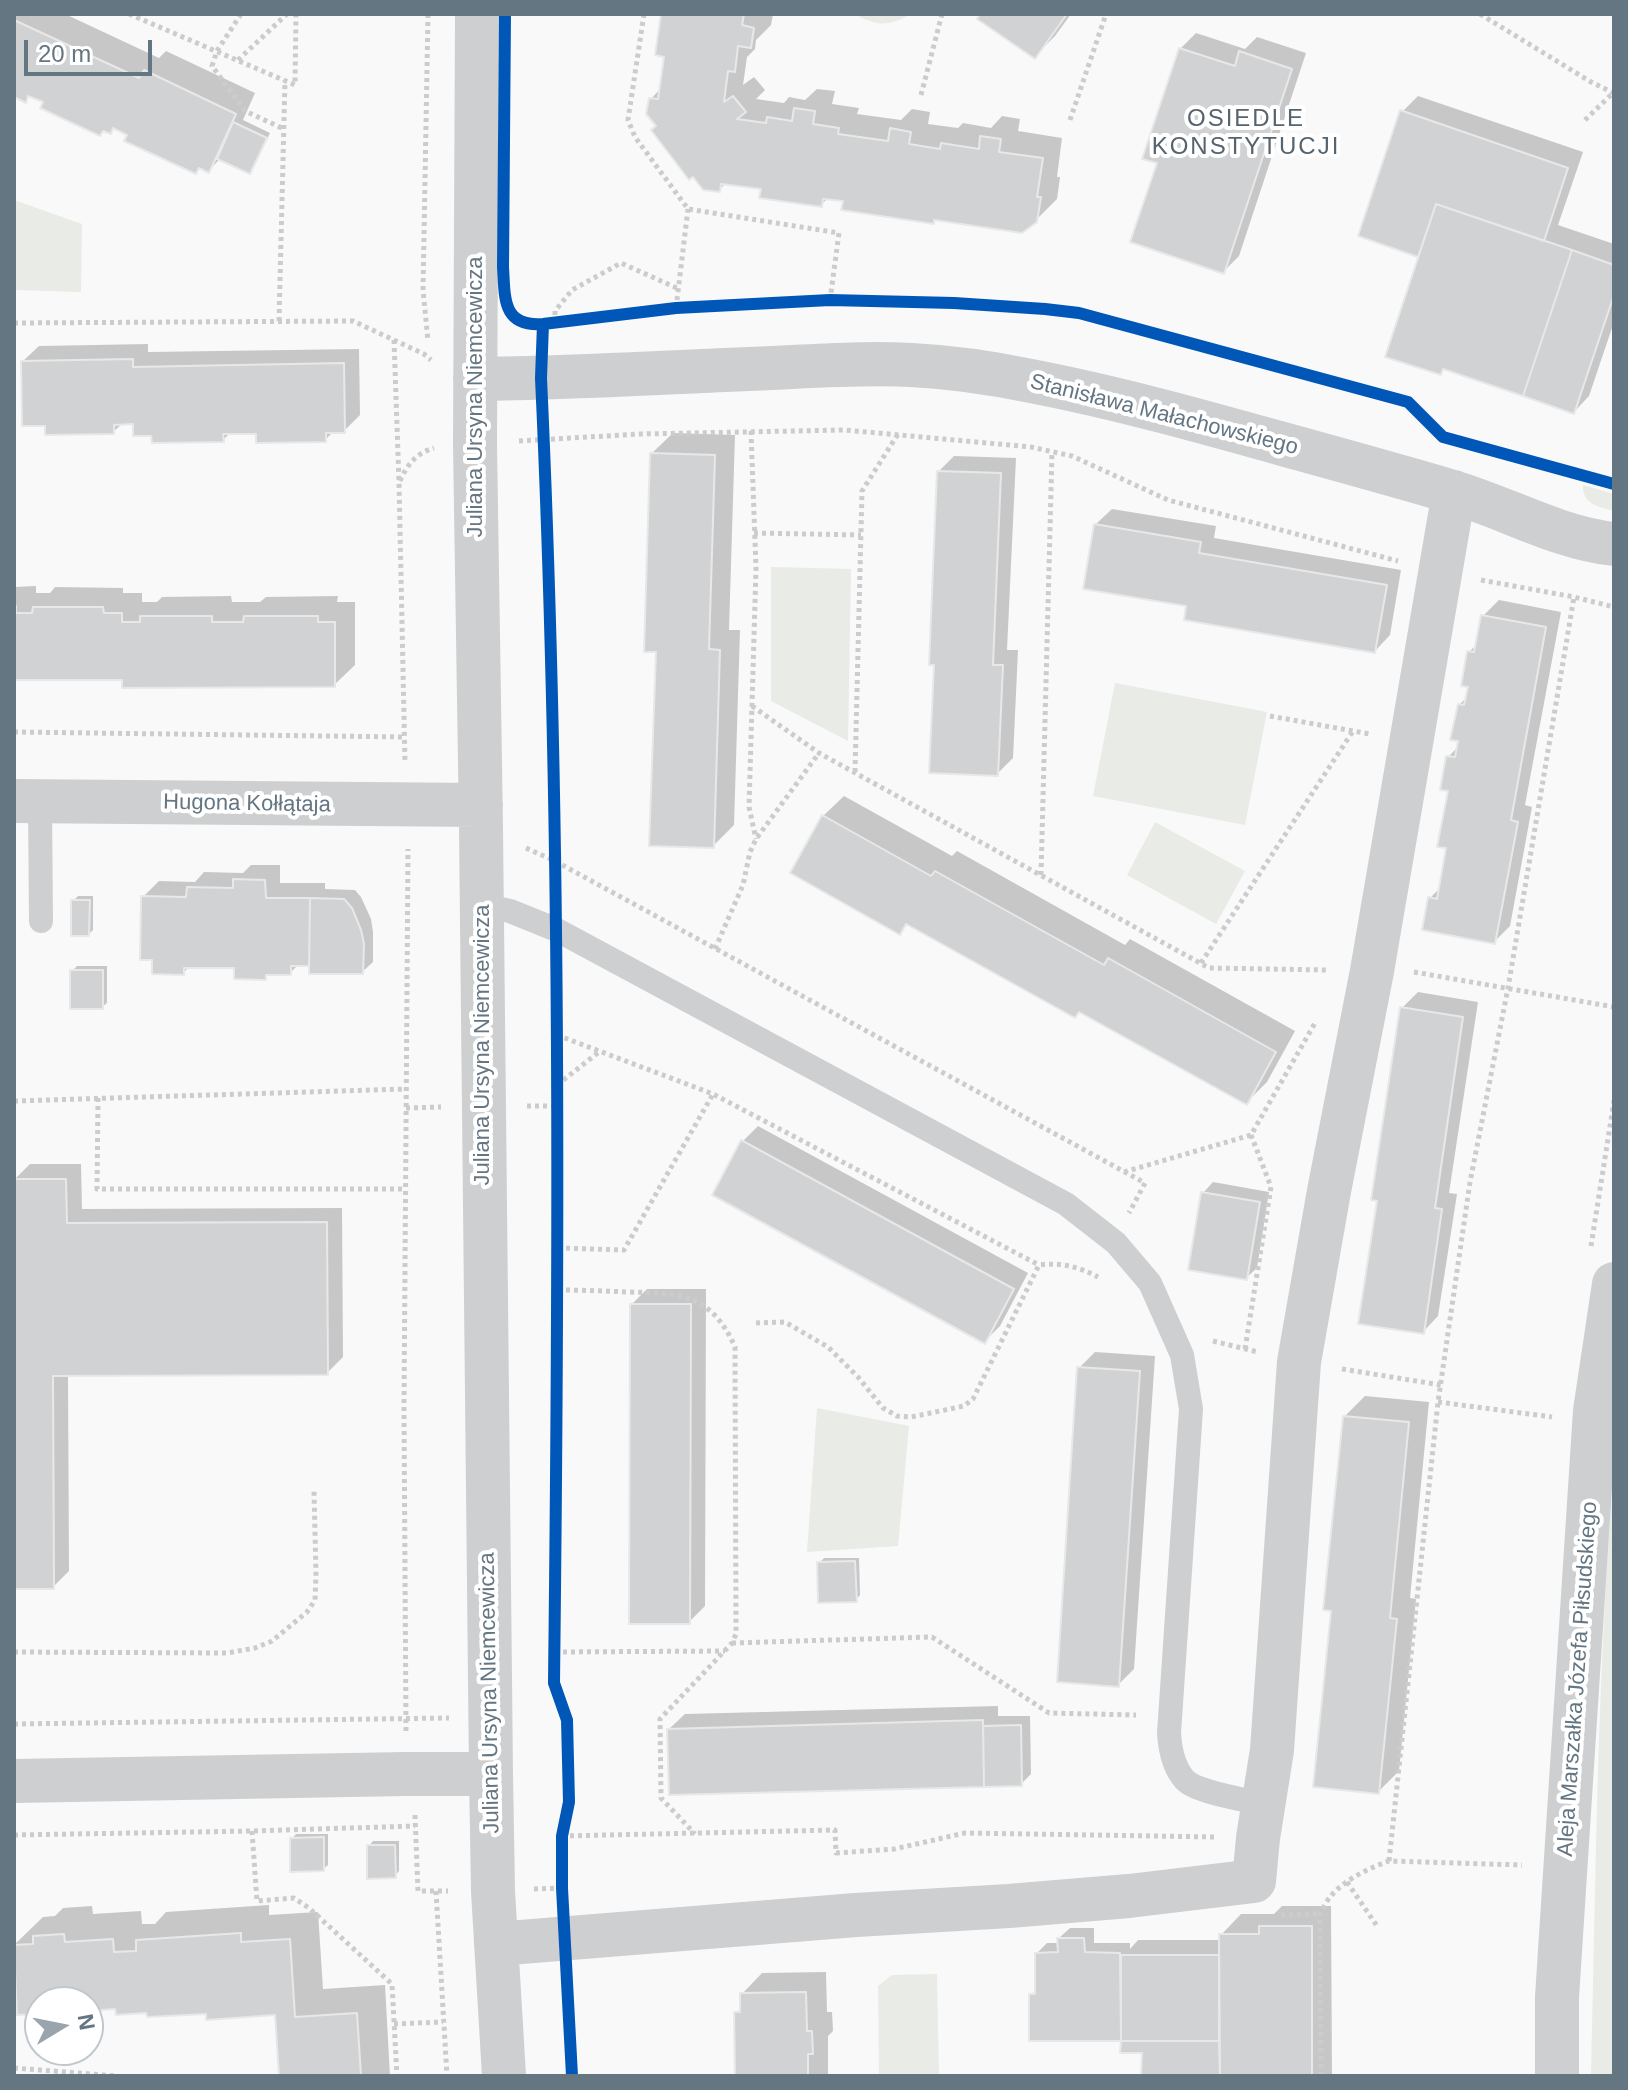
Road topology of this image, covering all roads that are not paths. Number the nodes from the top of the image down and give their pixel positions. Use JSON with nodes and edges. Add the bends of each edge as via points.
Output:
{"nodes":[{"id":1,"x":477,"y":14,"type":"edge"},
{"id":2,"x":455,"y":374,"type":"junction"},
{"id":3,"x":1454,"y":492,"type":"junction"},
{"id":4,"x":1610,"y":548,"type":"edge"},
{"id":5,"x":27,"y":802,"type":"edge"},
{"id":6,"x":481,"y":805,"type":"junction"},
{"id":7,"x":482,"y":905,"type":"junction"},
{"id":8,"x":41,"y":921,"type":"dead end"},
{"id":9,"x":1614,"y":1284,"type":"edge"},
{"id":10,"x":491,"y":1774,"type":"junction"},
{"id":11,"x":14,"y":1781,"type":"edge"},
{"id":12,"x":1260,"y":1821,"type":"junction"},
{"id":13,"x":496,"y":1944,"type":"junction"},
{"id":14,"x":504,"y":2076,"type":"edge"},
{"id":15,"x":1557,"y":2076,"type":"edge"}],
"edges":[{"from":1,"to":2,"type":"street","name":"Juliana Ursyna Niemcewicza"},
{"from":2,"to":3,"type":"street","name":"Stanisława Małachowskiego","via":[[541,378],[911,365],[970,371],[1106,397]]},
{"from":2,"to":6,"type":"street","name":"Juliana Ursyna Niemcewicza"},
{"from":3,"to":4,"type":"street","name":"Stanisława Małachowskiego"},
{"from":3,"to":12,"type":"street","via":[[1299,1362],[1272,1750]]},
{"from":5,"to":6,"type":"street","name":"Hugona Kołłątaja"},
{"from":5,"to":8,"type":"lane"},
{"from":6,"to":7,"type":"street","name":"Juliana Ursyna Niemcewicza"},
{"from":7,"to":10,"type":"street","name":"Juliana Ursyna Niemcewicza"},
{"from":7,"to":12,"type":"lane","via":[[557,930],[1066,1204],[1116,1243],[1150,1283],[1182,1355],[1191,1409],[1171,1754],[1186,1781]]},
{"from":9,"to":15,"type":"street","name":"Aleja Marszałka Józefa Piłsudskiego","via":[[1595,1411],[1557,1997]]},
{"from":10,"to":11,"type":"street"},
{"from":10,"to":13,"type":"street","name":"Juliana Ursyna Niemcewicza"},
{"from":12,"to":13,"type":"street","via":[[1254,1881],[1129,1896]]},
{"from":13,"to":14,"type":"street","name":"Juliana Ursyna Niemcewicza"}]}
